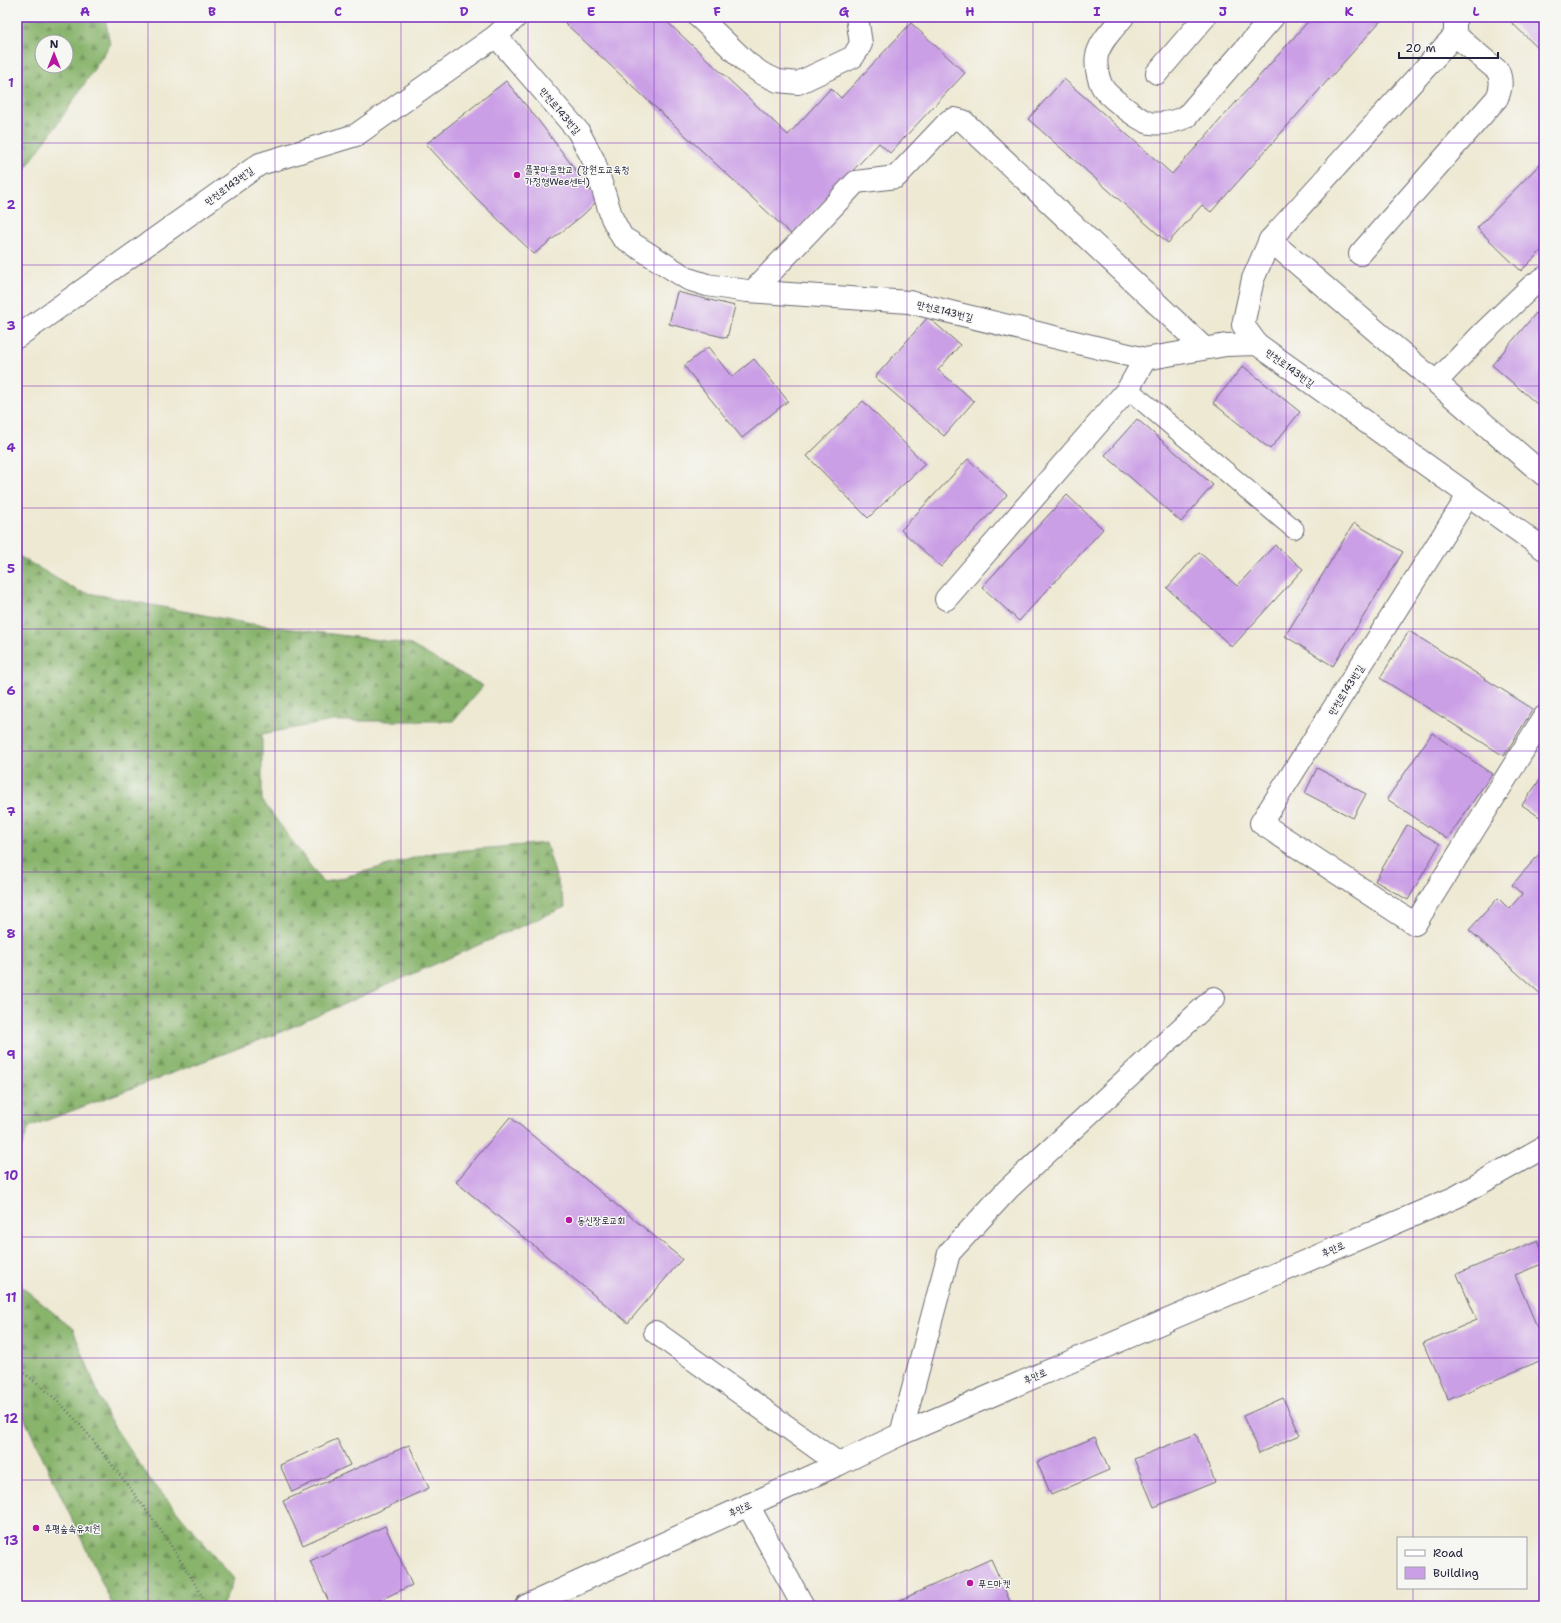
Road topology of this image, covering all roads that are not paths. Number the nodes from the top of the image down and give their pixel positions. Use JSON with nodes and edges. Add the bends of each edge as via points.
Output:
{"nodes":[{"id":1,"x":516,"y":17,"type":"edge"},
{"id":2,"x":699,"y":17,"type":"edge"},
{"id":3,"x":857,"y":17,"type":"edge"},
{"id":4,"x":1123,"y":17,"type":"edge"},
{"id":5,"x":1205,"y":17,"type":"edge"},
{"id":6,"x":1274,"y":17,"type":"edge"},
{"id":7,"x":1455,"y":26,"type":"edge"},
{"id":8,"x":499,"y":27,"type":"edge"},
{"id":9,"x":1157,"y":73,"type":"dead end"},
{"id":10,"x":1270,"y":240,"type":"junction"},
{"id":11,"x":1360,"y":254,"type":"dead end"},
{"id":12,"x":1544,"y":278,"type":"edge"},
{"id":13,"x":754,"y":290,"type":"junction"},
{"id":14,"x":17,"y":338,"type":"edge"},
{"id":15,"x":1256,"y":344,"type":"junction"},
{"id":16,"x":1204,"y":348,"type":"junction"},
{"id":17,"x":1145,"y":359,"type":"junction"},
{"id":18,"x":1436,"y":382,"type":"junction"},
{"id":19,"x":1128,"y":390,"type":"junction"},
{"id":20,"x":1544,"y":475,"type":"edge"},
{"id":21,"x":1468,"y":496,"type":"junction"},
{"id":22,"x":1294,"y":529,"type":"dead end"},
{"id":23,"x":1544,"y":549,"type":"edge"},
{"id":24,"x":946,"y":599,"type":"dead end"},
{"id":25,"x":1544,"y":717,"type":"edge"},
{"id":26,"x":1214,"y":998,"type":"dead end"},
{"id":27,"x":1544,"y":1147,"type":"edge"},
{"id":28,"x":655,"y":1332,"type":"dead end"},
{"id":29,"x":901,"y":1434,"type":"junction"},
{"id":30,"x":839,"y":1464,"type":"junction"},
{"id":31,"x":748,"y":1505,"type":"junction"},
{"id":32,"x":526,"y":1606,"type":"edge"},
{"id":33,"x":803,"y":1606,"type":"edge"}],
"edges":[{"from":1,"to":8,"type":"street"},
{"from":2,"to":3,"type":"street","via":[[761,73],[778,81],[798,83],[853,57],[861,44]]},
{"from":4,"to":6,"type":"street","via":[[1100,45],[1097,56],[1099,79],[1103,88],[1137,117],[1161,124],[1186,117]]},
{"from":5,"to":9,"type":"street"},
{"from":7,"to":10,"type":"street"},
{"from":7,"to":11,"type":"street","via":[[1498,71],[1501,77],[1500,91],[1497,98]]},
{"from":8,"to":13,"type":"street","name":"만천로143번길","via":[[578,131],[594,161],[612,218],[622,236],[688,279],[727,289]]},
{"from":8,"to":14,"type":"street","name":"만천로143번길","via":[[356,134],[260,164]]},
{"from":10,"to":15,"type":"street","via":[[1254,279],[1243,325]]},
{"from":10,"to":18,"type":"street"},
{"from":12,"to":18,"type":"street","via":[[1532,286],[1482,334]]},
{"from":13,"to":16,"type":"street","via":[[856,182],[896,177],[949,121],[958,119]]},
{"from":13,"to":17,"type":"street","name":"만천로143번길","via":[[909,302]]},
{"from":15,"to":16,"type":"street","name":"만천로143번길","via":[[1226,344]]},
{"from":15,"to":21,"type":"street","name":"만천로143번길"},
{"from":16,"to":17,"type":"street","name":"만천로143번길"},
{"from":17,"to":19,"type":"street"},
{"from":18,"to":20,"type":"street"},
{"from":19,"to":22,"type":"lane"},
{"from":19,"to":24,"type":"street"},
{"from":21,"to":23,"type":"street","name":"만천로143번길"},
{"from":21,"to":25,"type":"street","name":"만천로143번길","via":[[1261,823],[1415,924]]},
{"from":26,"to":29,"type":"street","via":[[1008,1190],[949,1253]]},
{"from":27,"to":29,"type":"street","name":"후만로","via":[[1456,1197]]},
{"from":28,"to":30,"type":"street"},
{"from":29,"to":30,"type":"street","name":"후만로"},
{"from":30,"to":31,"type":"street","name":"후만로"},
{"from":31,"to":32,"type":"street","name":"후만로"},
{"from":31,"to":33,"type":"street"}]}
